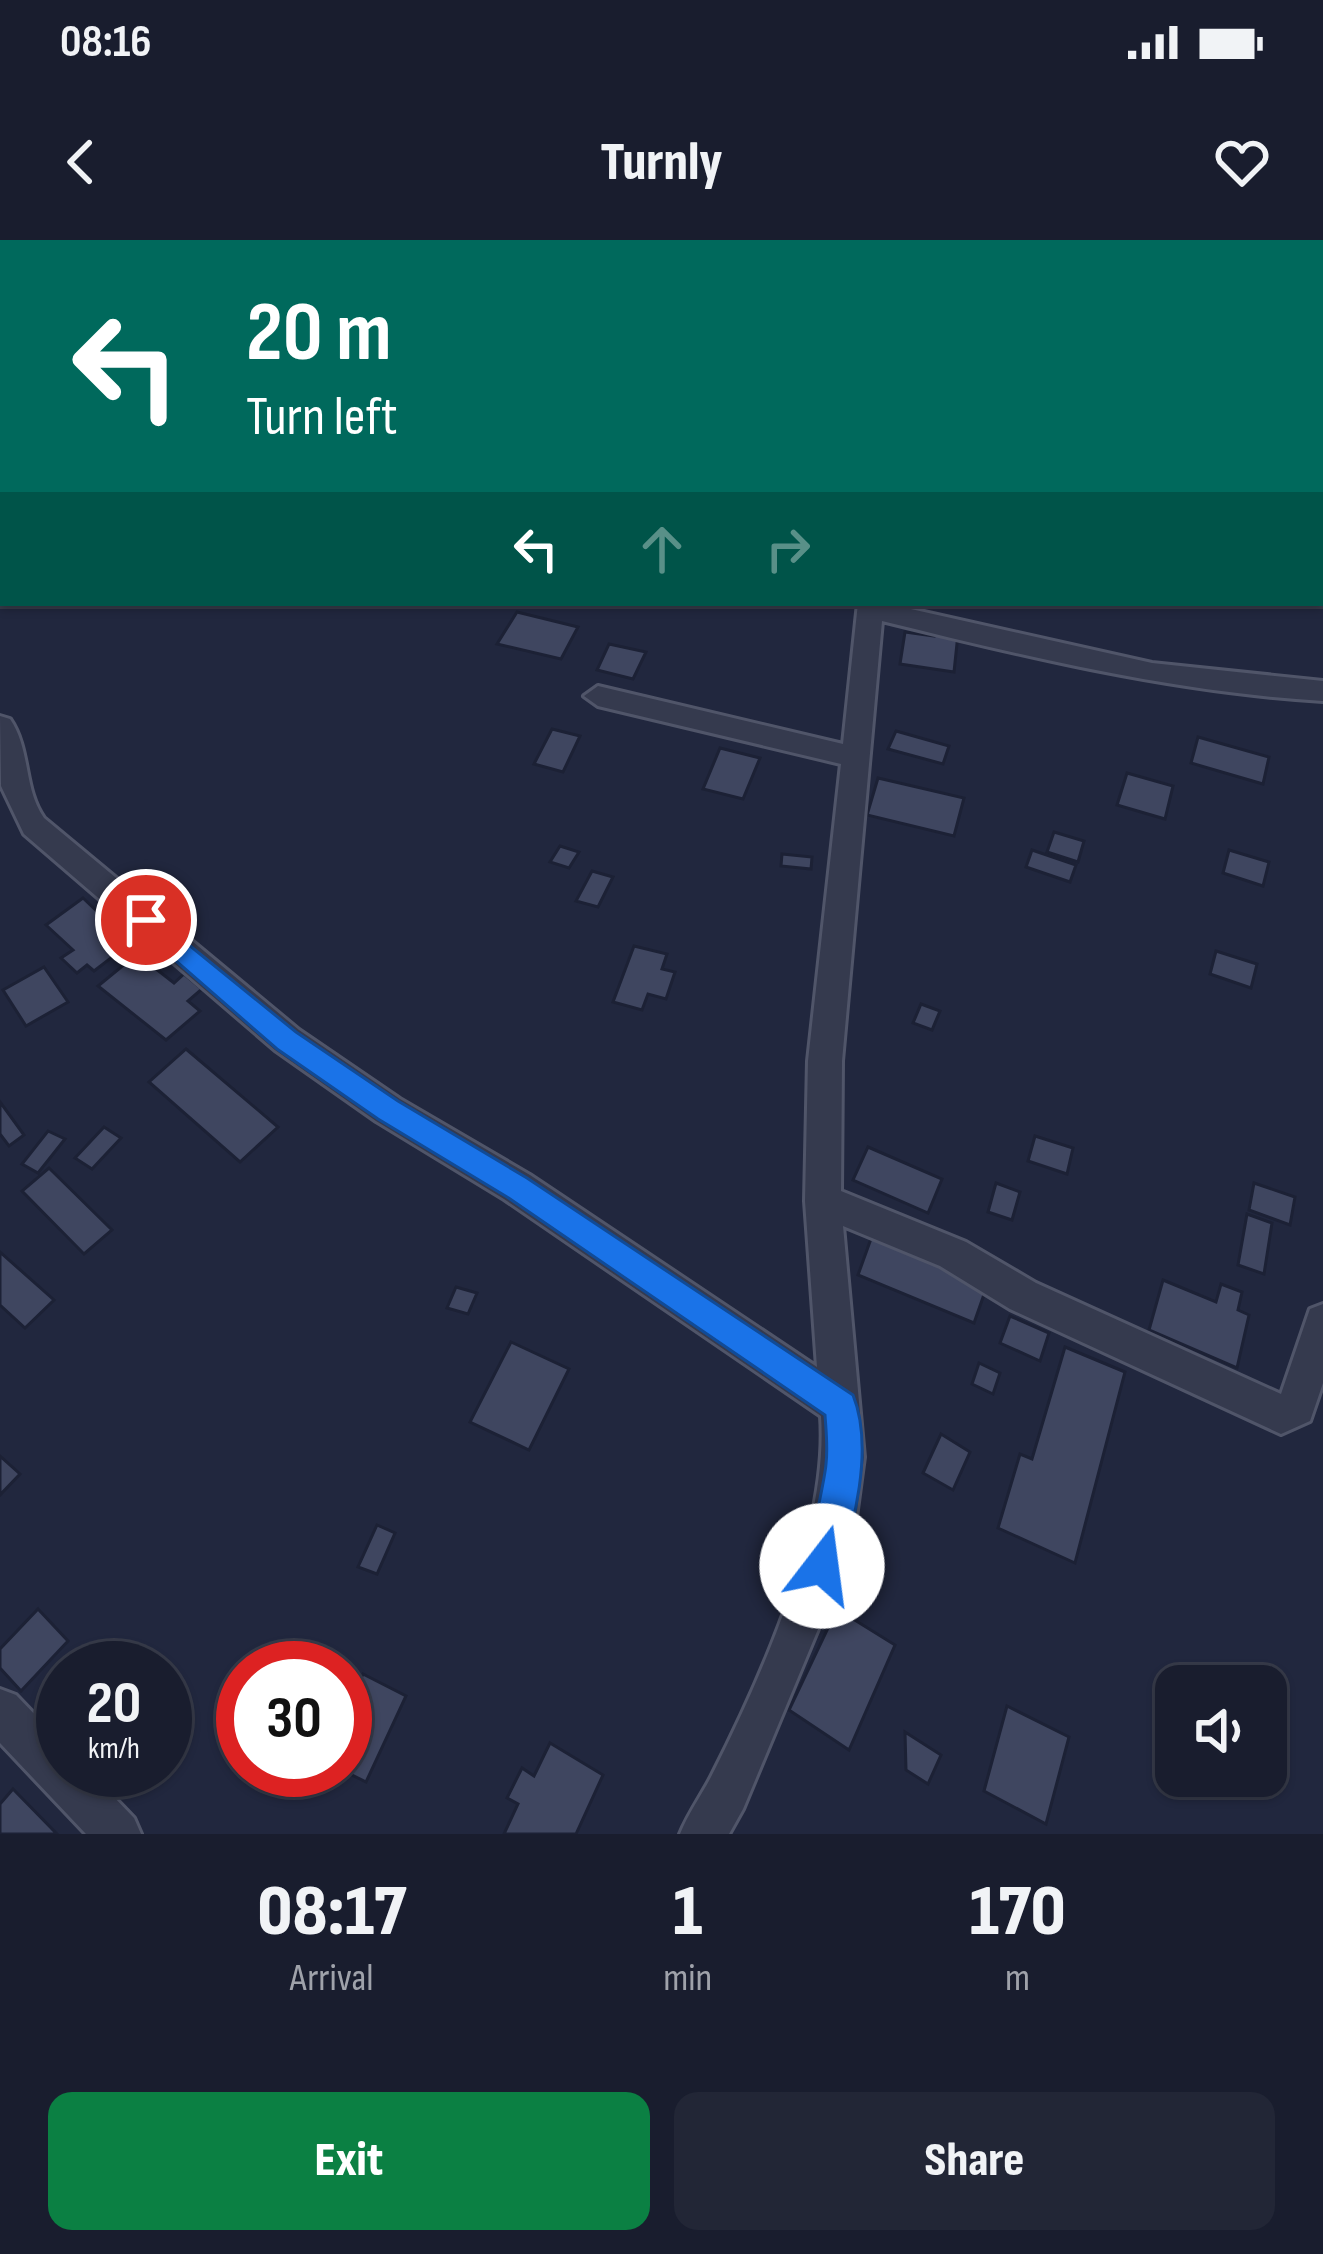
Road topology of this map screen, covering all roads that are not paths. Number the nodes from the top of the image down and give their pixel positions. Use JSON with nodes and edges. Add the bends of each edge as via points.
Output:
{"nodes":[{"id":1,"x":871,"y":606,"type":"edge"},
{"id":2,"x":1323,"y":692,"type":"edge"},
{"id":3,"x":598,"y":696,"type":"dead end"},
{"id":4,"x":0,"y":726,"type":"edge"},
{"id":5,"x":854,"y":757,"type":"junction"},
{"id":6,"x":823,"y":1201,"type":"junction"},
{"id":7,"x":1323,"y":1322,"type":"edge"},
{"id":8,"x":841,"y":1406,"type":"junction"},
{"id":9,"x":0,"y":1712,"type":"edge"},
{"id":10,"x":118,"y":1834,"type":"edge"},
{"id":11,"x":703,"y":1834,"type":"edge"}],
"edges":[{"from":1,"to":2,"type":"street","via":[[1104,665]]},
{"from":1,"to":5,"type":"street"},
{"from":3,"to":5,"type":"street"},
{"from":4,"to":8,"type":"street","via":[[13,745],[18,808],[34,826],[286,1040]]},
{"from":5,"to":6,"type":"street","via":[[825,1061]]},
{"from":6,"to":7,"type":"street","via":[[953,1254],[1023,1296],[1280,1414],[1296,1407]]},
{"from":6,"to":8,"type":"street"},
{"from":8,"to":11,"type":"street","via":[[844,1457],[822,1566]]},
{"from":9,"to":10,"type":"street"}]}
